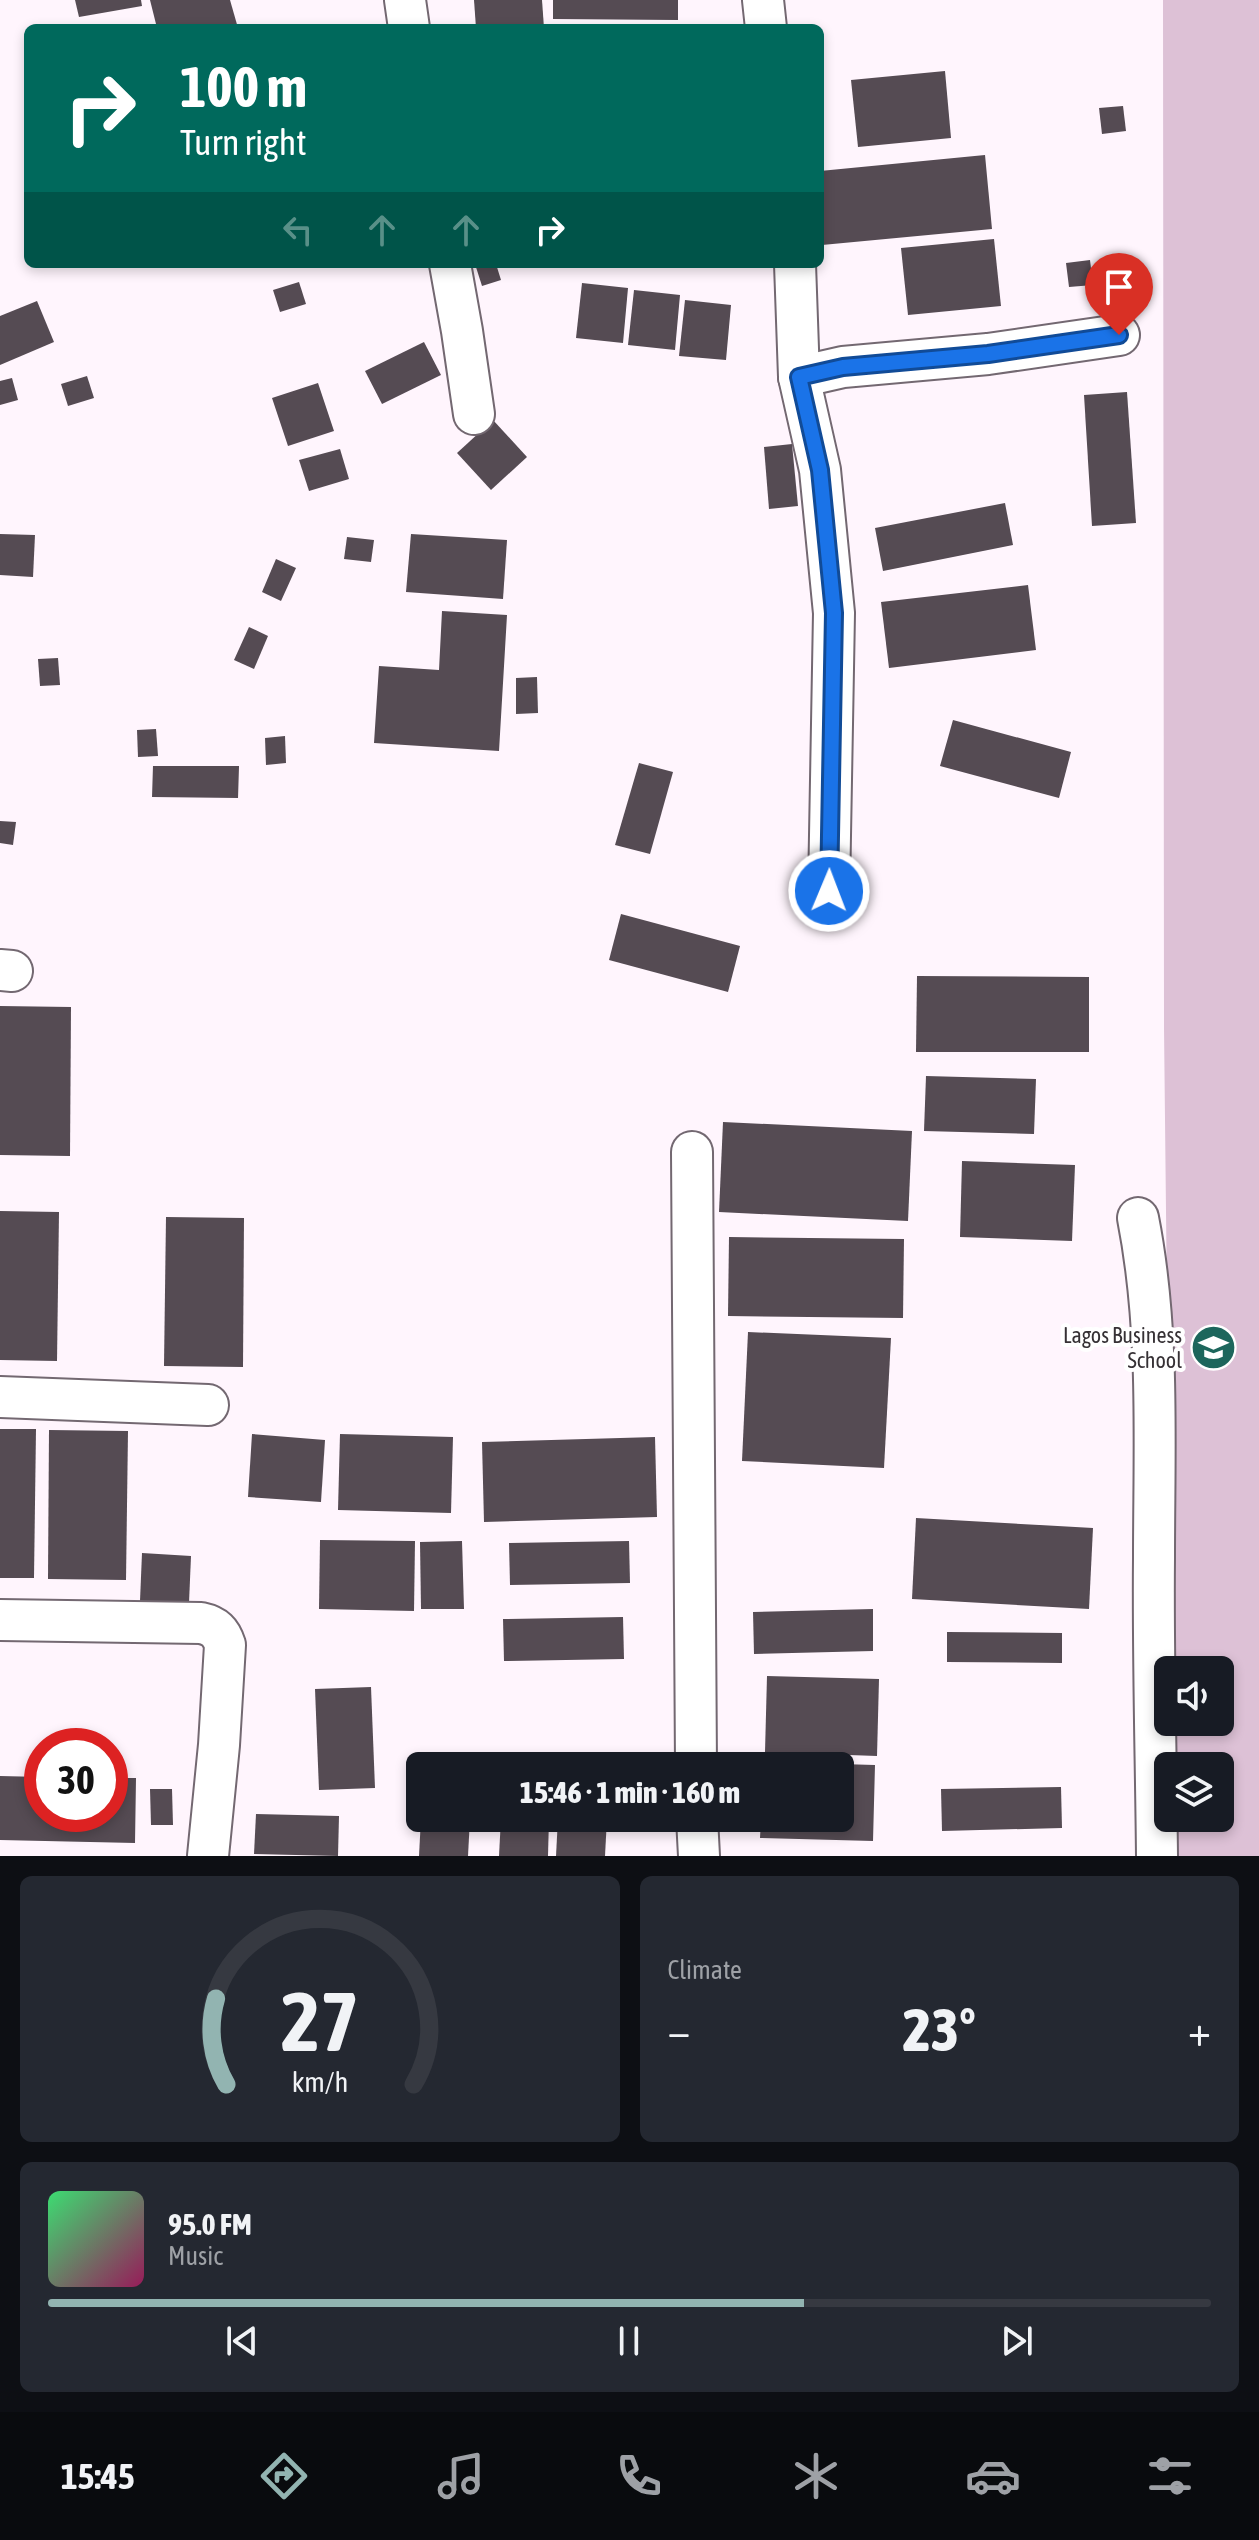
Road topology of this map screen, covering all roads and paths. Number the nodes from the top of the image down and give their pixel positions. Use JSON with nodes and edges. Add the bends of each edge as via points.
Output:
{"nodes":[{"id":1,"x":405,"y":0,"type":"edge"},
{"id":2,"x":763,"y":0,"type":"edge"},
{"id":3,"x":408,"y":24,"type":"edge"},
{"id":4,"x":766,"y":24,"type":"edge"},
{"id":5,"x":451,"y":268,"type":"edge"},
{"id":6,"x":795,"y":268,"type":"edge"},
{"id":7,"x":1119,"y":335,"type":"dead end"},
{"id":8,"x":799,"y":377,"type":"junction"},
{"id":9,"x":474,"y":414,"type":"dead end"},
{"id":10,"x":829,"y":891,"type":"dead end"},
{"id":11,"x":692,"y":1152,"type":"dead end"},
{"id":12,"x":1138,"y":1218,"type":"dead end"},
{"id":13,"x":0,"y":1397,"type":"edge"},
{"id":14,"x":208,"y":1405,"type":"dead end"},
{"id":15,"x":0,"y":1620,"type":"edge"},
{"id":16,"x":696,"y":1752,"type":"edge"},
{"id":17,"x":698,"y":1832,"type":"edge"},
{"id":18,"x":208,"y":1856,"type":"edge"},
{"id":19,"x":699,"y":1856,"type":"edge"},
{"id":20,"x":1157,"y":1856,"type":"edge"}],
"edges":[{"from":1,"to":3,"type":"street"},
{"from":2,"to":4,"type":"street"},
{"from":5,"to":9,"type":"street"},
{"from":6,"to":8,"type":"street"},
{"from":7,"to":8,"type":"street","via":[[843,367]]},
{"from":8,"to":10,"type":"street","via":[[820,470],[834,613]]},
{"from":11,"to":16,"type":"street"},
{"from":12,"to":20,"type":"street","via":[[1152,1315],[1155,1394]]},
{"from":13,"to":14,"type":"street"},
{"from":15,"to":18,"type":"street","via":[[201,1623],[222,1635]]},
{"from":17,"to":19,"type":"street"}]}
